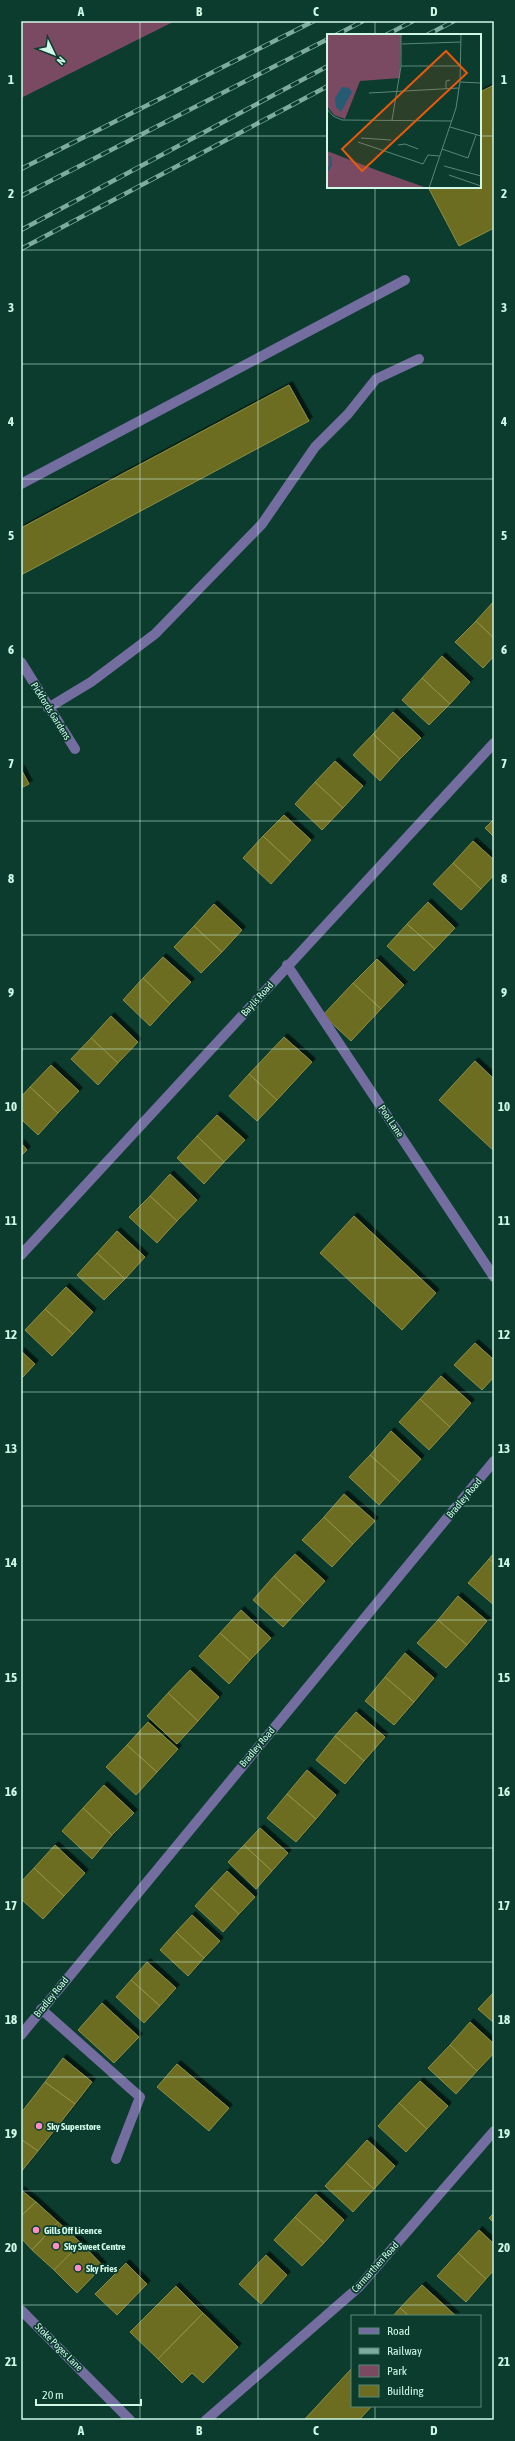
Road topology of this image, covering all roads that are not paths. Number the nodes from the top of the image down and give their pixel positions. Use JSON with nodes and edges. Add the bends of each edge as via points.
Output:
{"nodes":[{"id":1,"x":405,"y":280,"type":"dead end"},
{"id":2,"x":419,"y":359,"type":"dead end"},
{"id":3,"x":21,"y":484,"type":"edge"},
{"id":4,"x":21,"y":662,"type":"edge"},
{"id":5,"x":24,"y":675,"type":"edge"},
{"id":6,"x":48,"y":708,"type":"junction"},
{"id":7,"x":494,"y":743,"type":"edge"},
{"id":8,"x":74,"y":749,"type":"dead end"},
{"id":9,"x":287,"y":965,"type":"junction"},
{"id":10,"x":21,"y":1255,"type":"edge"},
{"id":11,"x":494,"y":1277,"type":"edge"},
{"id":12,"x":494,"y":1461,"type":"edge"},
{"id":13,"x":41,"y":2009,"type":"junction"},
{"id":14,"x":21,"y":2035,"type":"edge"},
{"id":15,"x":494,"y":2131,"type":"edge"},
{"id":16,"x":116,"y":2159,"type":"dead end"},
{"id":17,"x":21,"y":2310,"type":"edge"},
{"id":18,"x":130,"y":2420,"type":"edge"},
{"id":19,"x":206,"y":2420,"type":"edge"}],
"edges":[{"from":1,"to":3,"type":"street"},
{"from":2,"to":6,"type":"street","via":[[376,379],[348,414],[315,447],[262,524],[155,634],[91,682]]},
{"from":4,"to":5,"type":"street","name":"Pickfords Gardens"},
{"from":5,"to":6,"type":"street","name":"Pickfords Gardens"},
{"from":6,"to":8,"type":"street","name":"Pickfords Gardens"},
{"from":7,"to":9,"type":"street","name":"Baylis Road"},
{"from":9,"to":10,"type":"street","name":"Baylis Road"},
{"from":9,"to":11,"type":"street","name":"Pool Lane"},
{"from":12,"to":13,"type":"street","name":"Bradley Road"},
{"from":13,"to":14,"type":"street","name":"Bradley Road"},
{"from":13,"to":16,"type":"street","via":[[140,2097]]},
{"from":15,"to":19,"type":"street","name":"Carmarthen Road","via":[[359,2287]]},
{"from":17,"to":18,"type":"street","name":"Stoke Poges Lane"}]}
